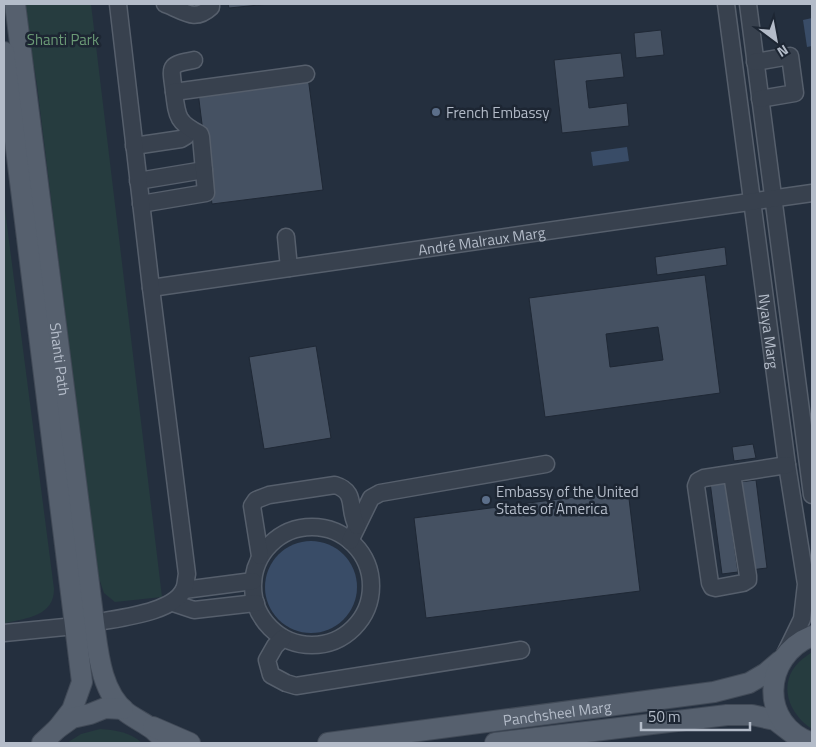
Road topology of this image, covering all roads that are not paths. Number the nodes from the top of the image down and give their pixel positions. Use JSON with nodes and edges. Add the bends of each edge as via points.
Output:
{"nodes":[{"id":1,"x":15,"y":4,"type":"edge"},
{"id":2,"x":118,"y":4,"type":"edge"},
{"id":3,"x":165,"y":4,"type":"edge"},
{"id":4,"x":211,"y":4,"type":"edge"},
{"id":5,"x":726,"y":4,"type":"edge"},
{"id":6,"x":748,"y":4,"type":"edge"},
{"id":7,"x":4,"y":52,"type":"edge"},
{"id":8,"x":194,"y":60,"type":"dead end"},
{"id":9,"x":755,"y":62,"type":"junction"},
{"id":10,"x":306,"y":74,"type":"dead end"},
{"id":11,"x":174,"y":92,"type":"junction"},
{"id":12,"x":760,"y":99,"type":"junction"},
{"id":13,"x":190,"y":130,"type":"junction"},
{"id":14,"x":134,"y":146,"type":"junction"},
{"id":15,"x":204,"y":170,"type":"junction"},
{"id":16,"x":138,"y":181,"type":"junction"},
{"id":17,"x":812,"y":193,"type":"edge"},
{"id":18,"x":773,"y":198,"type":"junction"},
{"id":19,"x":752,"y":201,"type":"junction"},
{"id":20,"x":141,"y":204,"type":"junction"},
{"id":21,"x":286,"y":237,"type":"dead end"},
{"id":22,"x":289,"y":268,"type":"junction"},
{"id":23,"x":150,"y":288,"type":"junction"},
{"id":24,"x":806,"y":396,"type":"edge"},
{"id":25,"x":546,"y":464,"type":"dead end"},
{"id":26,"x":787,"y":465,"type":"junction"},
{"id":27,"x":732,"y":474,"type":"junction"},
{"id":28,"x":812,"y":495,"type":"edge"},
{"id":29,"x":357,"y":526,"type":"junction"},
{"id":30,"x":350,"y":541,"type":"junction"},
{"id":31,"x":260,"y":556,"type":"junction"},
{"id":32,"x":254,"y":581,"type":"junction"},
{"id":33,"x":184,"y":590,"type":"junction"},
{"id":34,"x":173,"y":603,"type":"junction"},
{"id":35,"x":256,"y":604,"type":"junction"},
{"id":36,"x":84,"y":624,"type":"junction"},
{"id":37,"x":4,"y":633,"type":"edge"},
{"id":38,"x":812,"y":636,"type":"edge"},
{"id":39,"x":283,"y":638,"type":"junction"},
{"id":40,"x":521,"y":650,"type":"dead end"},
{"id":41,"x":783,"y":658,"type":"junction"},
{"id":42,"x":123,"y":709,"type":"junction"},
{"id":43,"x":149,"y":726,"type":"junction"},
{"id":44,"x":58,"y":728,"type":"junction"},
{"id":45,"x":804,"y":741,"type":"edge"},
{"id":46,"x":42,"y":743,"type":"edge"},
{"id":47,"x":165,"y":743,"type":"edge"},
{"id":48,"x":190,"y":743,"type":"edge"},
{"id":49,"x":328,"y":743,"type":"edge"},
{"id":50,"x":495,"y":743,"type":"edge"}],
"edges":[{"from":1,"to":36,"type":"main road","name":"Shanti Path"},
{"from":2,"to":14,"type":"street"},
{"from":3,"to":4,"type":"street","via":[[195,16],[204,14]]},
{"from":5,"to":19,"type":"street","name":"Nyaya Marg"},
{"from":6,"to":9,"type":"street","name":"Nyaya Marg"},
{"from":7,"to":36,"type":"main road","name":"Shanti Path"},
{"from":8,"to":11,"type":"street","via":[[173,66]]},
{"from":9,"to":12,"type":"street","name":"Nyaya Marg"},
{"from":9,"to":12,"type":"street","via":[[790,56],[795,93]]},
{"from":10,"to":11,"type":"street"},
{"from":11,"to":13,"type":"street","via":[[182,123]]},
{"from":12,"to":18,"type":"street","name":"Nyaya Marg"},
{"from":13,"to":14,"type":"street","via":[[181,139]]},
{"from":13,"to":15,"type":"street","via":[[200,134]]},
{"from":14,"to":16,"type":"street"},
{"from":15,"to":16,"type":"street"},
{"from":15,"to":20,"type":"street","via":[[206,193]]},
{"from":16,"to":20,"type":"street"},
{"from":17,"to":18,"type":"street","name":"André Malraux Marg"},
{"from":18,"to":19,"type":"street","name":"André Malraux Marg"},
{"from":18,"to":24,"type":"street","name":"Nyaya Marg"},
{"from":19,"to":22,"type":"street","name":"André Malraux Marg"},
{"from":19,"to":26,"type":"street","name":"Nyaya Marg"},
{"from":20,"to":23,"type":"street"},
{"from":21,"to":22,"type":"street"},
{"from":22,"to":23,"type":"street","name":"André Malraux Marg"},
{"from":23,"to":33,"type":"street","via":[[187,574]]},
{"from":24,"to":28,"type":"street","name":"Nyaya Marg"},
{"from":25,"to":29,"type":"street","via":[[380,493],[372,498]]},
{"from":26,"to":27,"type":"street"},
{"from":26,"to":41,"type":"street","name":"Nyaya Marg","via":[[806,584],[802,619]]},
{"from":27,"to":27,"type":"street","via":[[704,478],[696,486],[710,583],[716,588],[748,580]]},
{"from":29,"to":30,"type":"street"},
{"from":29,"to":31,"type":"street","via":[[350,495],[345,488],[335,485],[269,495],[256,500],[252,506]]},
{"from":30,"to":31,"type":"street","via":[[327,528],[307,526],[288,531]]},
{"from":30,"to":39,"type":"street","via":[[370,569],[372,589],[367,609],[356,626],[340,639],[320,645],[301,645]]},
{"from":31,"to":32,"type":"street"},
{"from":32,"to":33,"type":"street"},
{"from":32,"to":35,"type":"street"},
{"from":33,"to":34,"type":"street"},
{"from":34,"to":35,"type":"street","via":[[194,610]]},
{"from":34,"to":36,"type":"street","via":[[149,612]]},
{"from":35,"to":39,"type":"street","via":[[268,627]]},
{"from":36,"to":37,"type":"street"},
{"from":36,"to":42,"type":"main road","name":"Shanti Path","via":[[109,691]]},
{"from":36,"to":44,"type":"main road","name":"Shanti Path","via":[[78,643],[82,682],[72,710]]},
{"from":38,"to":41,"type":"main road","name":"Panchsheel Marg","via":[[800,641]]},
{"from":39,"to":40,"type":"street","via":[[267,660],[271,675],[296,686]]},
{"from":41,"to":45,"type":"main road","via":[[774,677],[776,710],[784,724]]},
{"from":41,"to":49,"type":"main road","name":"Panchsheel Marg","via":[[749,683],[714,692]]},
{"from":42,"to":43,"type":"main road"},
{"from":42,"to":44,"type":"main road","via":[[105,708],[72,718]]},
{"from":43,"to":47,"type":"main road"},
{"from":43,"to":48,"type":"main road"},
{"from":44,"to":46,"type":"main road"},
{"from":45,"to":50,"type":"main road","via":[[775,720],[752,715],[727,715]]}]}
